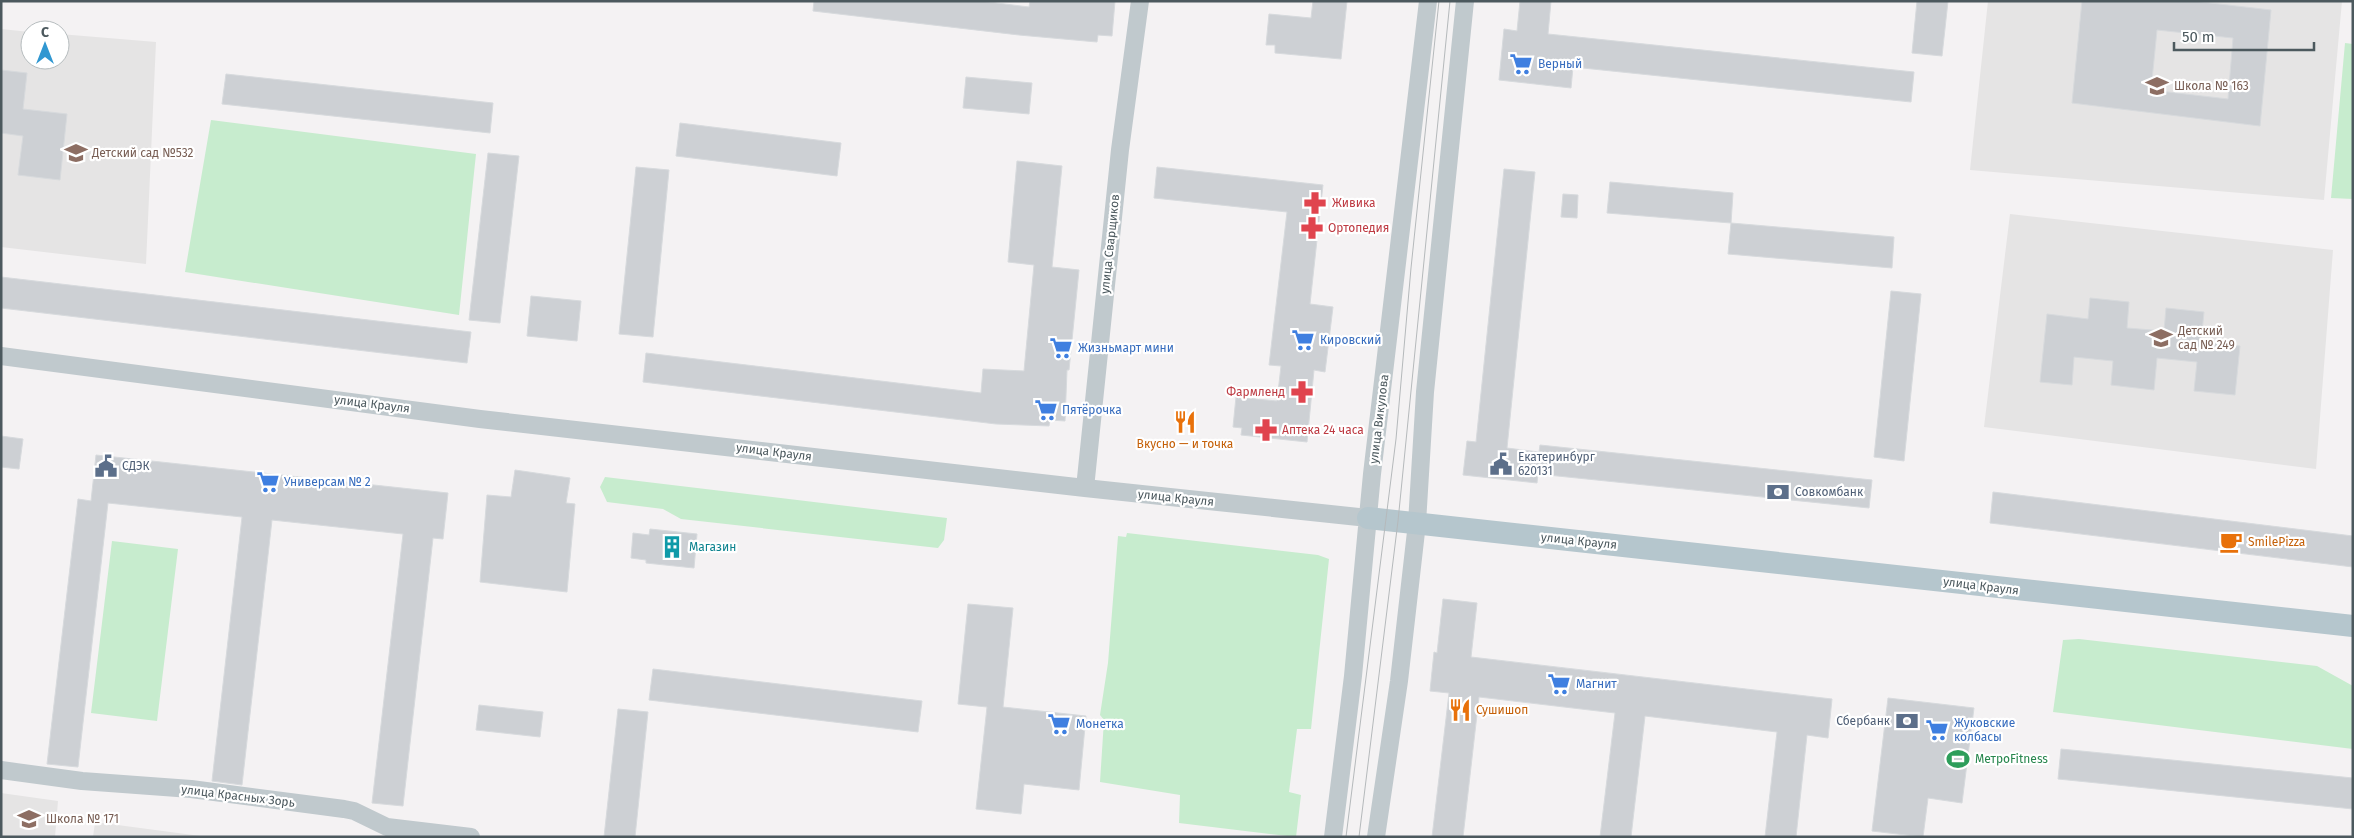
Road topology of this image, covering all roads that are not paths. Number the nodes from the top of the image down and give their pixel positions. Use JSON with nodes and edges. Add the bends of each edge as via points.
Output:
{"nodes":[{"id":1,"x":1140,"y":1,"type":"edge"},
{"id":2,"x":1428,"y":1,"type":"edge"},
{"id":3,"x":1465,"y":1,"type":"edge"},
{"id":4,"x":1,"y":356,"type":"edge"},
{"id":5,"x":1085,"y":488,"type":"junction"},
{"id":6,"x":1368,"y":518,"type":"junction"},
{"id":7,"x":1417,"y":523,"type":"junction"},
{"id":8,"x":2353,"y":626,"type":"edge"},
{"id":9,"x":1,"y":770,"type":"edge"},
{"id":10,"x":471,"y":837,"type":"edge"},
{"id":11,"x":1333,"y":837,"type":"edge"},
{"id":12,"x":1376,"y":837,"type":"edge"}],
"edges":[{"from":1,"to":5,"type":"street","name":"улица Сварщиков","via":[[1120,150]]},
{"from":2,"to":6,"type":"street","name":"улица Викулова"},
{"from":3,"to":7,"type":"street","via":[[1425,392]]},
{"from":4,"to":5,"type":"street","name":"улица Крауля","via":[[480,419]]},
{"from":5,"to":6,"type":"street","name":"улица Крауля"},
{"from":6,"to":7,"type":"main road","name":"улица Крауля"},
{"from":6,"to":11,"type":"street","name":"улица Викулова"},
{"from":7,"to":8,"type":"main road","name":"улица Крауля"},
{"from":7,"to":12,"type":"street","via":[[1399,681]]},
{"from":9,"to":10,"type":"street","name":"улица Красных Зорь","via":[[82,781],[191,789],[354,811],[387,827]]}]}
